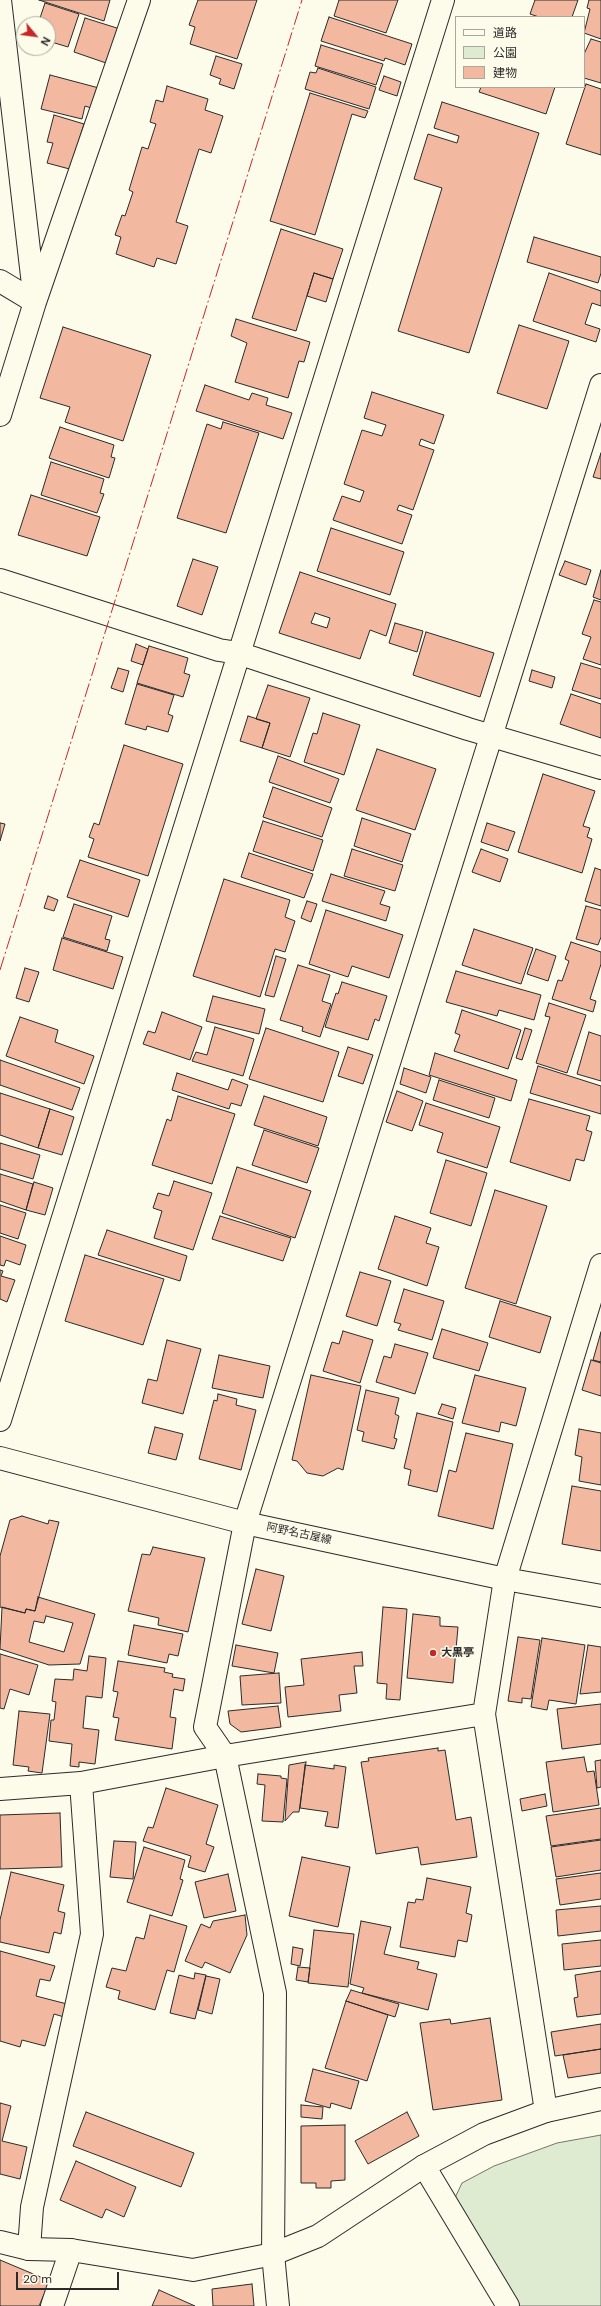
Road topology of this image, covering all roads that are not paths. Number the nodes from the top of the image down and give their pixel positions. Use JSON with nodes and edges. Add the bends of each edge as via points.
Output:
{"nodes":[{"id":1,"x":0,"y":0,"type":"edge"},
{"id":2,"x":139,"y":0,"type":"edge"},
{"id":3,"x":443,"y":0,"type":"edge"},
{"id":4,"x":0,"y":281,"type":"edge"},
{"id":5,"x":35,"y":302,"type":"junction"},
{"id":6,"x":601,"y":385,"type":"edge"},
{"id":7,"x":0,"y":415,"type":"edge"},
{"id":8,"x":0,"y":580,"type":"edge"},
{"id":9,"x":238,"y":653,"type":"junction"},
{"id":10,"x":490,"y":735,"type":"junction"},
{"id":11,"x":601,"y":768,"type":"edge"},
{"id":12,"x":601,"y":1265,"type":"edge"},
{"id":13,"x":0,"y":1420,"type":"edge"},
{"id":14,"x":0,"y":1458,"type":"edge"},
{"id":15,"x":245,"y":1522,"type":"junction"},
{"id":16,"x":506,"y":1579,"type":"junction"},
{"id":17,"x":601,"y":1596,"type":"edge"},
{"id":18,"x":484,"y":1714,"type":"junction"},
{"id":19,"x":225,"y":1756,"type":"junction"},
{"id":20,"x":81,"y":1783,"type":"junction"},
{"id":21,"x":0,"y":1789,"type":"edge"},
{"id":22,"x":601,"y":2099,"type":"edge"},
{"id":23,"x":546,"y":2111,"type":"junction"},
{"id":24,"x":424,"y":2166,"type":"junction"},
{"id":25,"x":0,"y":2242,"type":"edge"},
{"id":26,"x":29,"y":2249,"type":"junction"},
{"id":27,"x":71,"y":2250,"type":"junction"},
{"id":28,"x":273,"y":2254,"type":"junction"},
{"id":29,"x":52,"y":2306,"type":"edge"},
{"id":30,"x":278,"y":2306,"type":"edge"},
{"id":31,"x":508,"y":2306,"type":"edge"}],
"edges":[{"from":1,"to":5,"type":"street"},
{"from":2,"to":5,"type":"street"},
{"from":3,"to":9,"type":"street"},
{"from":4,"to":5,"type":"street"},
{"from":5,"to":7,"type":"street"},
{"from":6,"to":10,"type":"street"},
{"from":8,"to":9,"type":"street","via":[[219,650]]},
{"from":9,"to":10,"type":"street"},
{"from":9,"to":13,"type":"street"},
{"from":10,"to":11,"type":"street"},
{"from":10,"to":15,"type":"street"},
{"from":12,"to":16,"type":"street"},
{"from":14,"to":15,"type":"street","name":"阿野名古屋線"},
{"from":15,"to":16,"type":"street","name":"阿野名古屋線"},
{"from":15,"to":19,"type":"street","via":[[205,1727]]},
{"from":16,"to":17,"type":"street","name":"阿野名古屋線"},
{"from":16,"to":18,"type":"street"},
{"from":18,"to":19,"type":"street"},
{"from":18,"to":23,"type":"street"},
{"from":19,"to":20,"type":"street"},
{"from":19,"to":28,"type":"street","via":[[275,1993]]},
{"from":20,"to":21,"type":"street"},
{"from":20,"to":26,"type":"street","via":[[92,1934],[32,2207]]},
{"from":22,"to":23,"type":"street"},
{"from":23,"to":24,"type":"street","via":[[484,2134]]},
{"from":24,"to":28,"type":"street","via":[[318,2236]]},
{"from":24,"to":31,"type":"street"},
{"from":25,"to":26,"type":"street"},
{"from":26,"to":27,"type":"street"},
{"from":27,"to":28,"type":"street","via":[[193,2270]]},
{"from":27,"to":29,"type":"street"},
{"from":28,"to":30,"type":"street"}]}
